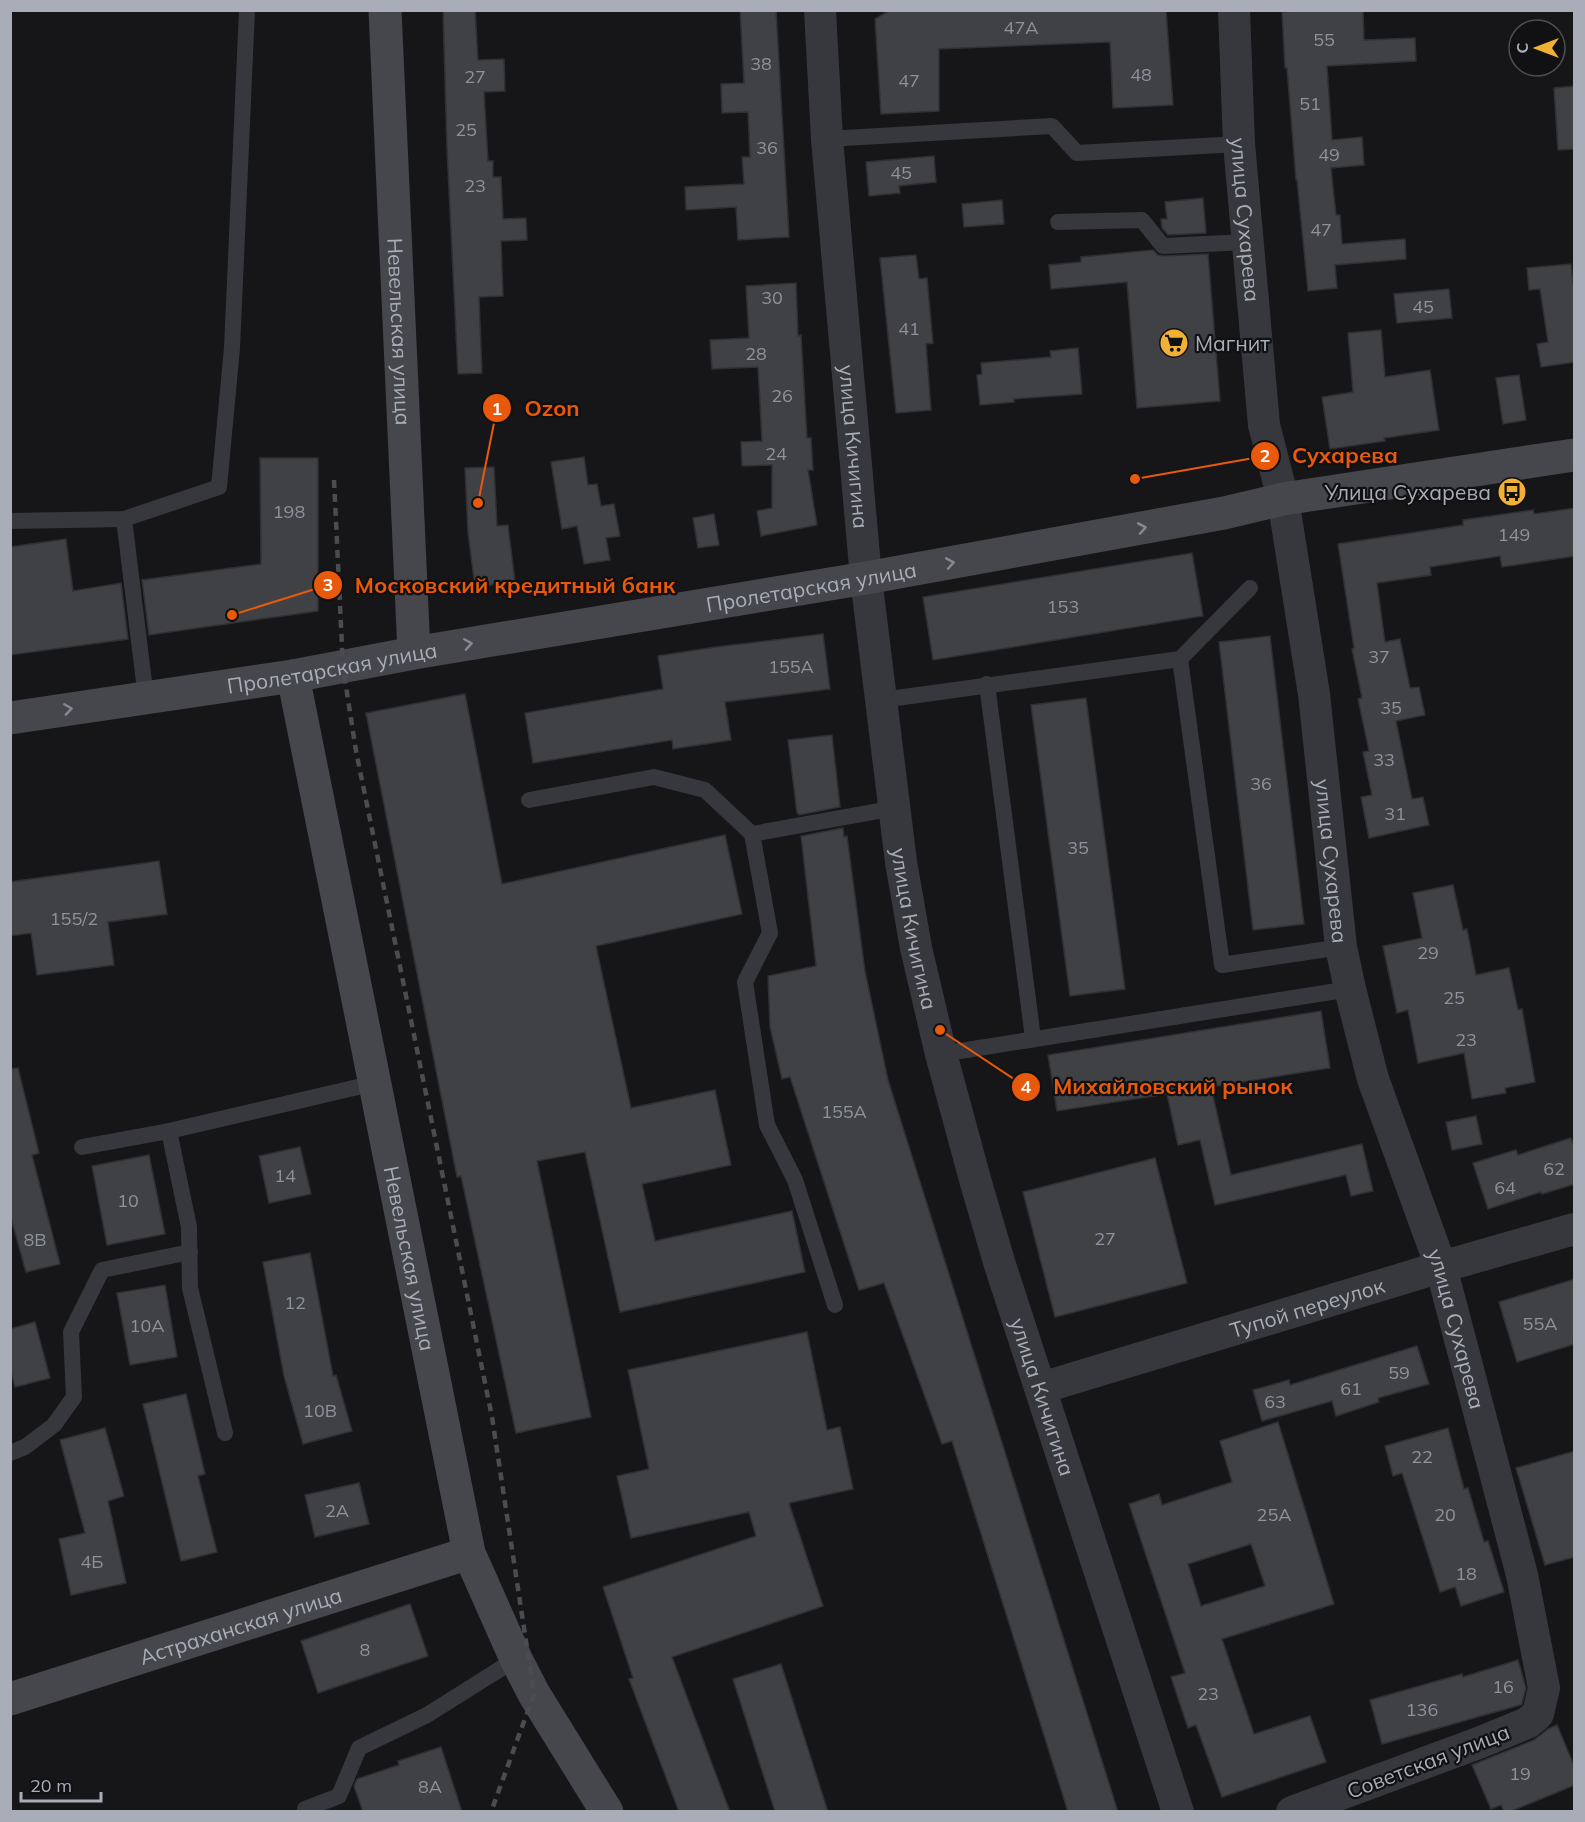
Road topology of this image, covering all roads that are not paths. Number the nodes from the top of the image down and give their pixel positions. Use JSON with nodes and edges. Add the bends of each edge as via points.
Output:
{"nodes":[{"id":1,"x":247,"y":10,"type":"edge"},
{"id":2,"x":385,"y":10,"type":"edge"},
{"id":3,"x":820,"y":10,"type":"edge"},
{"id":4,"x":1234,"y":10,"type":"edge"},
{"id":5,"x":827,"y":139,"type":"junction"},
{"id":6,"x":1239,"y":144,"type":"junction"},
{"id":7,"x":1058,"y":222,"type":"dead end"},
{"id":8,"x":1247,"y":242,"type":"junction"},
{"id":9,"x":1575,"y":455,"type":"edge"},
{"id":10,"x":1283,"y":499,"type":"junction"},
{"id":11,"x":124,"y":519,"type":"junction"},
{"id":12,"x":10,"y":521,"type":"edge"},
{"id":13,"x":866,"y":578,"type":"junction"},
{"id":14,"x":1250,"y":588,"type":"dead end"},
{"id":15,"x":414,"y":652,"type":"junction"},
{"id":16,"x":1180,"y":659,"type":"junction"},
{"id":17,"x":293,"y":676,"type":"junction"},
{"id":18,"x":987,"y":684,"type":"junction"},
{"id":19,"x":146,"y":698,"type":"junction"},
{"id":20,"x":882,"y":700,"type":"junction"},
{"id":21,"x":10,"y":718,"type":"edge"},
{"id":22,"x":528,"y":800,"type":"dead end"},
{"id":23,"x":895,"y":808,"type":"junction"},
{"id":24,"x":752,"y":834,"type":"junction"},
{"id":25,"x":1341,"y":947,"type":"junction"},
{"id":26,"x":1350,"y":989,"type":"junction"},
{"id":27,"x":1033,"y":1038,"type":"junction"},
{"id":28,"x":941,"y":1054,"type":"junction"},
{"id":29,"x":375,"y":1083,"type":"junction"},
{"id":30,"x":170,"y":1131,"type":"junction"},
{"id":31,"x":82,"y":1147,"type":"dead end"},
{"id":32,"x":1575,"y":1229,"type":"edge"},
{"id":33,"x":190,"y":1252,"type":"junction"},
{"id":34,"x":1440,"y":1268,"type":"junction"},
{"id":35,"x":835,"y":1305,"type":"dead end"},
{"id":36,"x":1041,"y":1388,"type":"junction"},
{"id":37,"x":225,"y":1433,"type":"dead end"},
{"id":38,"x":10,"y":1453,"type":"edge"},
{"id":39,"x":469,"y":1553,"type":"junction"},
{"id":40,"x":516,"y":1659,"type":"junction"},
{"id":41,"x":1544,"y":1688,"type":"joint"},
{"id":42,"x":10,"y":1699,"type":"edge"},
{"id":43,"x":306,"y":1812,"type":"edge"},
{"id":44,"x":607,"y":1812,"type":"edge"},
{"id":45,"x":1178,"y":1812,"type":"edge"},
{"id":46,"x":1292,"y":1812,"type":"edge"}],
"edges":[{"from":1,"to":11,"type":"lane","via":[[232,348],[219,487]]},
{"from":2,"to":15,"type":"street","name":"Невельская улица"},
{"from":3,"to":5,"type":"street","name":"улица Кичигина"},
{"from":4,"to":6,"type":"street","name":"улица Сухарева"},
{"from":5,"to":6,"type":"lane","via":[[1052,126],[1077,153]]},
{"from":5,"to":13,"type":"street","name":"улица Кичигина"},
{"from":6,"to":8,"type":"street","name":"улица Сухарева"},
{"from":7,"to":8,"type":"lane","via":[[1142,220],[1163,246]]},
{"from":8,"to":10,"type":"street","name":"улица Сухарева","via":[[1264,425]]},
{"from":9,"to":10,"type":"street","name":"Пролетарская улица"},
{"from":13,"to":10,"type":"street","name":"Пролетарская улица","one_way":true},
{"from":10,"to":25,"type":"street","name":"улица Сухарева","via":[[1314,694]]},
{"from":11,"to":12,"type":"lane"},
{"from":11,"to":19,"type":"lane"},
{"from":15,"to":13,"type":"street","name":"Пролетарская улица","one_way":true},
{"from":13,"to":20,"type":"street","name":"улица Кичигина"},
{"from":14,"to":16,"type":"lane"},
{"from":15,"to":17,"type":"street","name":"Пролетарская улица"},
{"from":16,"to":18,"type":"lane"},
{"from":16,"to":25,"type":"lane","via":[[1222,965]]},
{"from":17,"to":19,"type":"street","name":"Пролетарская улица"},
{"from":17,"to":29,"type":"street","name":"Невельская улица"},
{"from":18,"to":20,"type":"lane"},
{"from":18,"to":27,"type":"lane"},
{"from":21,"to":19,"type":"street","name":"Пролетарская улица","one_way":true},
{"from":20,"to":23,"type":"street","name":"улица Кичигина"},
{"from":22,"to":24,"type":"lane","via":[[654,777],[705,790]]},
{"from":23,"to":24,"type":"lane"},
{"from":23,"to":28,"type":"street","name":"улица Кичигина","via":[[916,948]]},
{"from":24,"to":35,"type":"lane","via":[[770,933],[745,982],[767,1125],[795,1180]]},
{"from":25,"to":26,"type":"street","name":"улица Сухарева"},
{"from":26,"to":27,"type":"lane"},
{"from":26,"to":34,"type":"street","name":"улица Сухарева","via":[[1373,1079]]},
{"from":27,"to":28,"type":"lane"},
{"from":28,"to":36,"type":"street","name":"улица Кичигина","via":[[982,1204]]},
{"from":29,"to":30,"type":"lane"},
{"from":29,"to":39,"type":"street","name":"Невельская улица"},
{"from":30,"to":31,"type":"lane"},
{"from":30,"to":33,"type":"lane","via":[[189,1227]]},
{"from":32,"to":34,"type":"street","name":"Тупой переулок"},
{"from":33,"to":37,"type":"lane","via":[[190,1288]]},
{"from":33,"to":38,"type":"lane","via":[[102,1270],[70,1332],[74,1396],[54,1425]]},
{"from":34,"to":36,"type":"street","name":"Тупой переулок"},
{"from":34,"to":41,"type":"street","name":"улица Сухарева","via":[[1522,1575]]},
{"from":36,"to":45,"type":"street","name":"улица Кичигина"},
{"from":39,"to":40,"type":"street","name":"Невельская улица"},
{"from":39,"to":42,"type":"street","name":"Астраханская улица"},
{"from":40,"to":43,"type":"lane","via":[[427,1715],[359,1748],[339,1796],[305,1809]]},
{"from":40,"to":44,"type":"street","name":"Невельская улица"},
{"from":41,"to":46,"type":"street","name":"Советская улица","via":[[1538,1714],[1527,1723]]}]}
